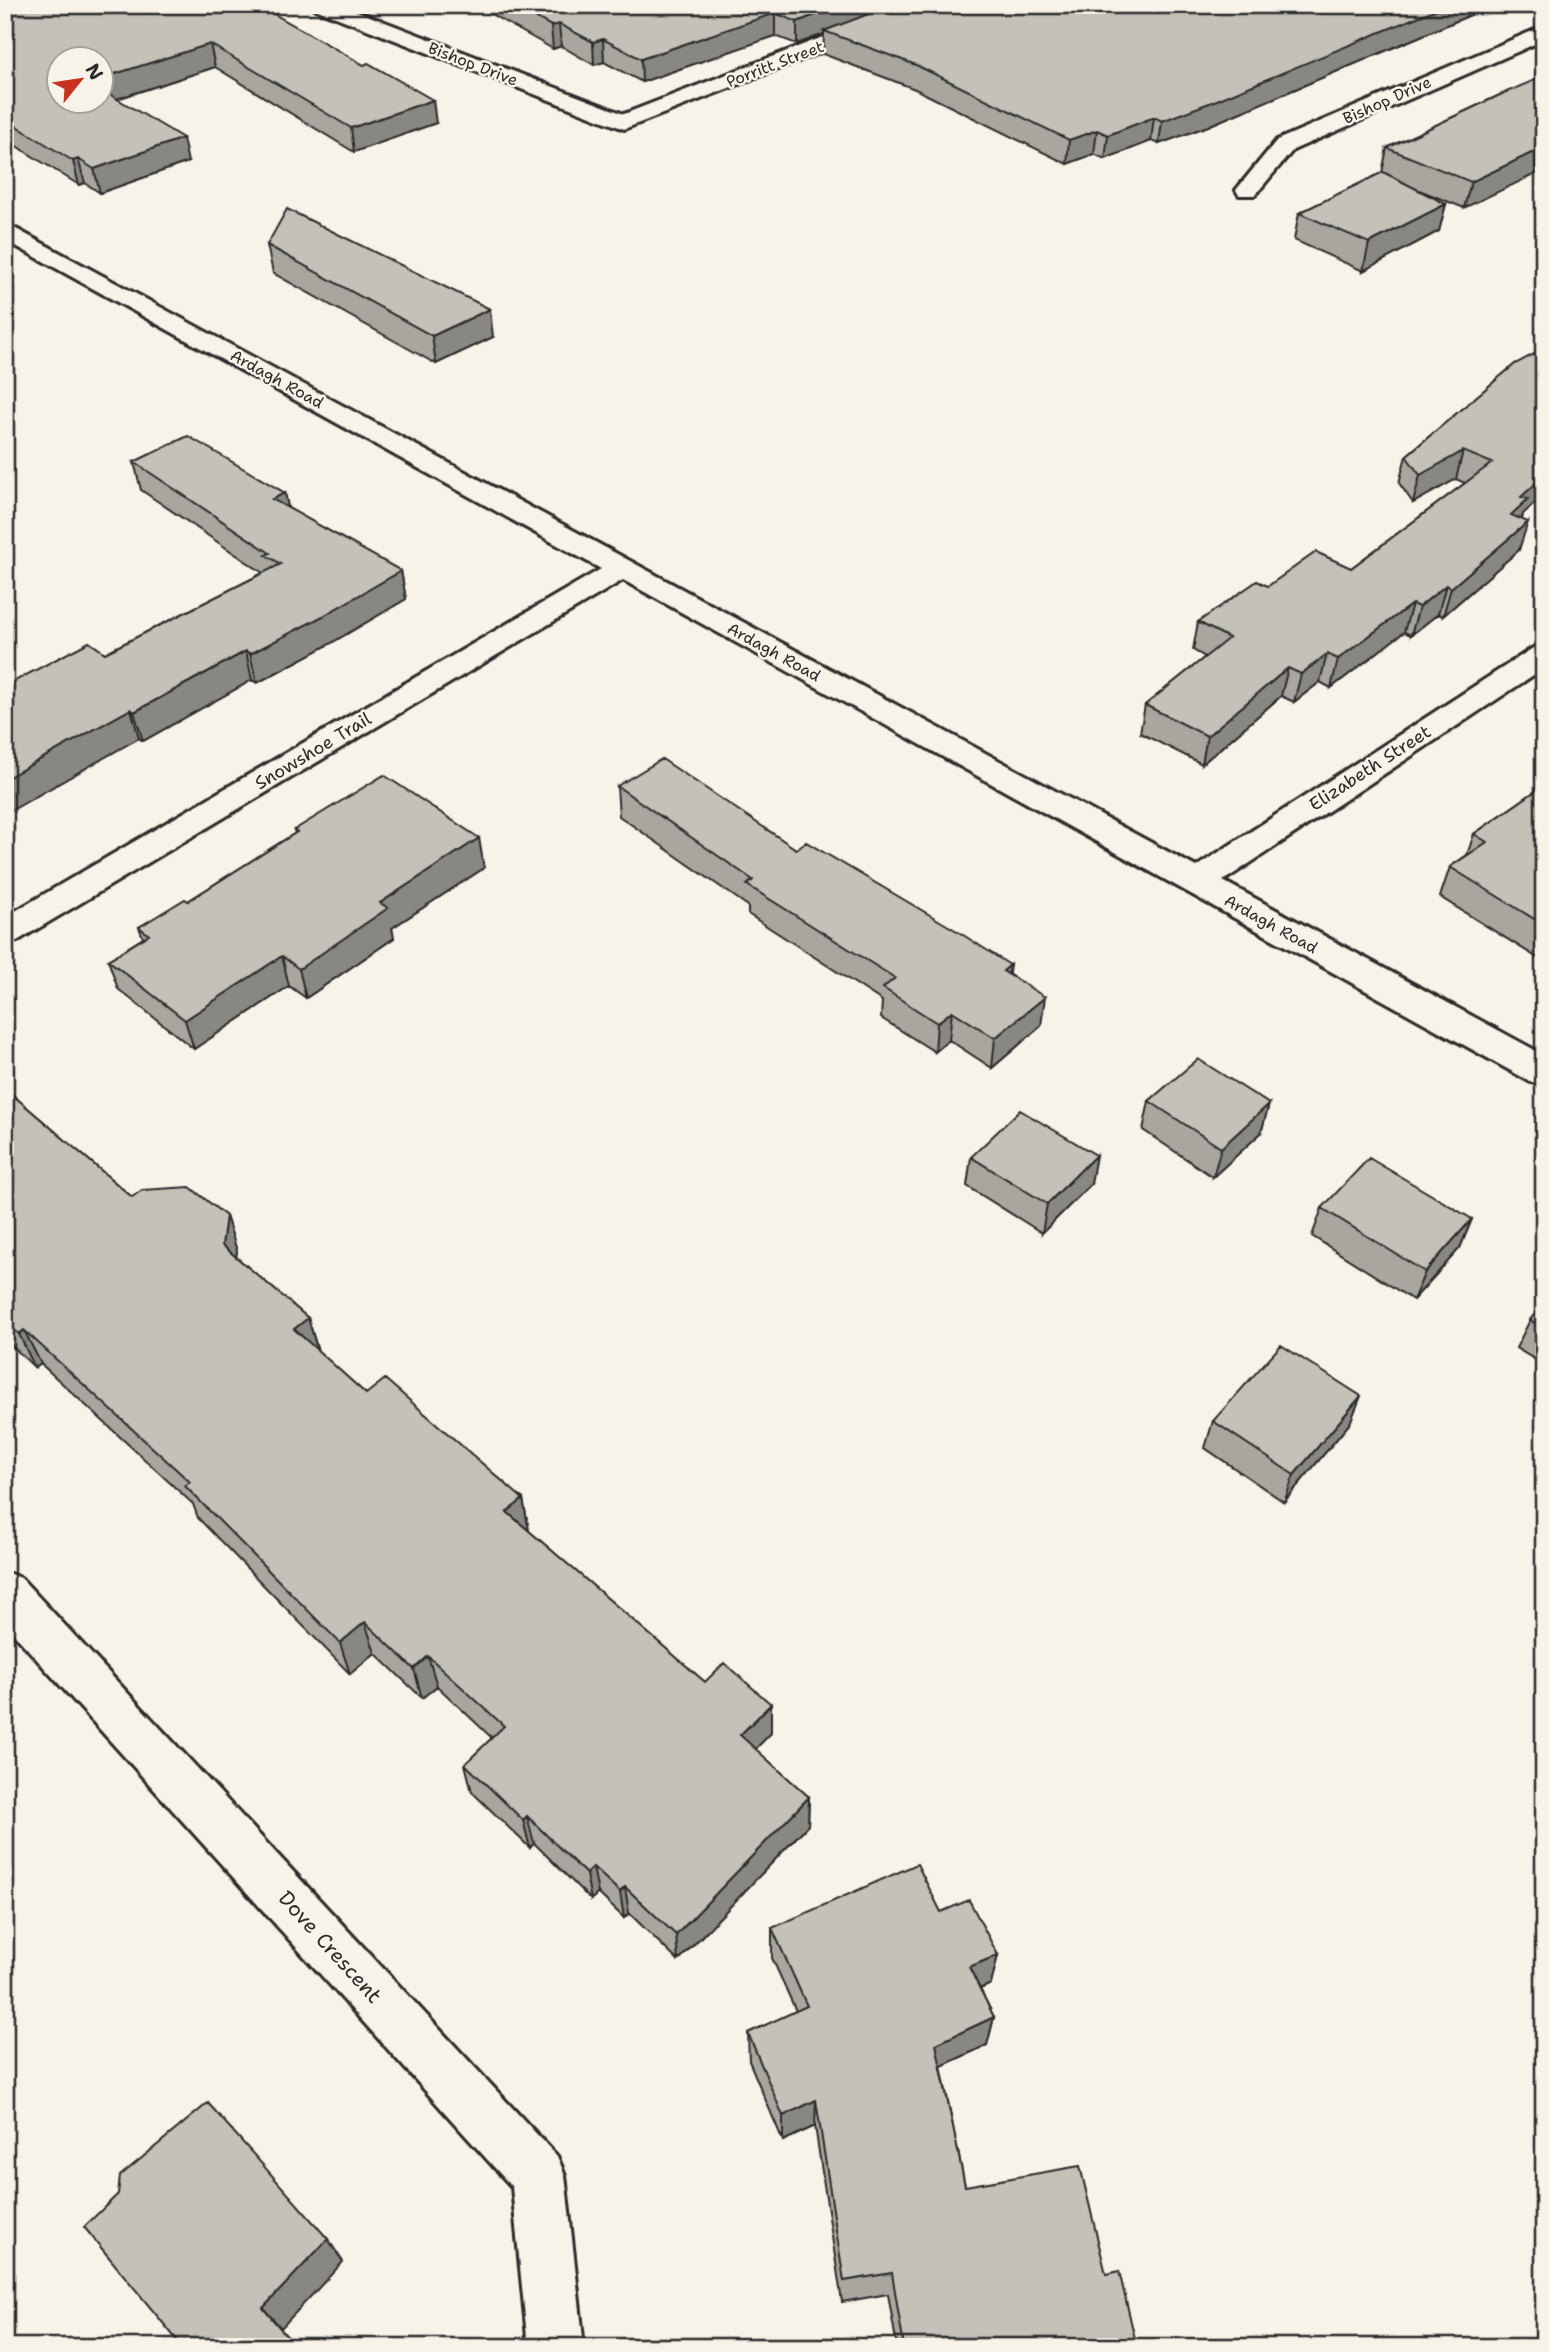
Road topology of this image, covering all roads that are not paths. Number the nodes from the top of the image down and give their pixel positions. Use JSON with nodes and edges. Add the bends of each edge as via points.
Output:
{"nodes":[{"id":1,"x":323,"y":5,"type":"edge"},
{"id":2,"x":925,"y":5,"type":"edge"},
{"id":3,"x":1544,"y":32,"type":"edge"},
{"id":4,"x":624,"y":122,"type":"joint"},
{"id":5,"x":1247,"y":190,"type":"dead end"},
{"id":6,"x":5,"y":230,"type":"edge"},
{"id":7,"x":621,"y":569,"type":"junction"},
{"id":8,"x":1544,"y":654,"type":"edge"},
{"id":9,"x":1196,"y":883,"type":"junction"},
{"id":10,"x":5,"y":933,"type":"edge"},
{"id":11,"x":1544,"y":1072,"type":"edge"},
{"id":12,"x":5,"y":1592,"type":"edge"},
{"id":13,"x":556,"y":2347,"type":"edge"}],
"edges":[{"from":1,"to":4,"type":"street","name":"Bishop Drive"},
{"from":2,"to":4,"type":"street","name":"Porritt Street"},
{"from":3,"to":5,"type":"street","name":"Bishop Drive","via":[[1285,145]]},
{"from":6,"to":7,"type":"street","name":"Ardagh Road"},
{"from":7,"to":9,"type":"street","name":"Ardagh Road"},
{"from":7,"to":10,"type":"street","name":"Snowshoe Trail"},
{"from":8,"to":9,"type":"street","name":"Elizabeth Street"},
{"from":9,"to":11,"type":"street","name":"Ardagh Road"},
{"from":12,"to":13,"type":"street","name":"Dove Crescent","via":[[538,2175]]}]}
